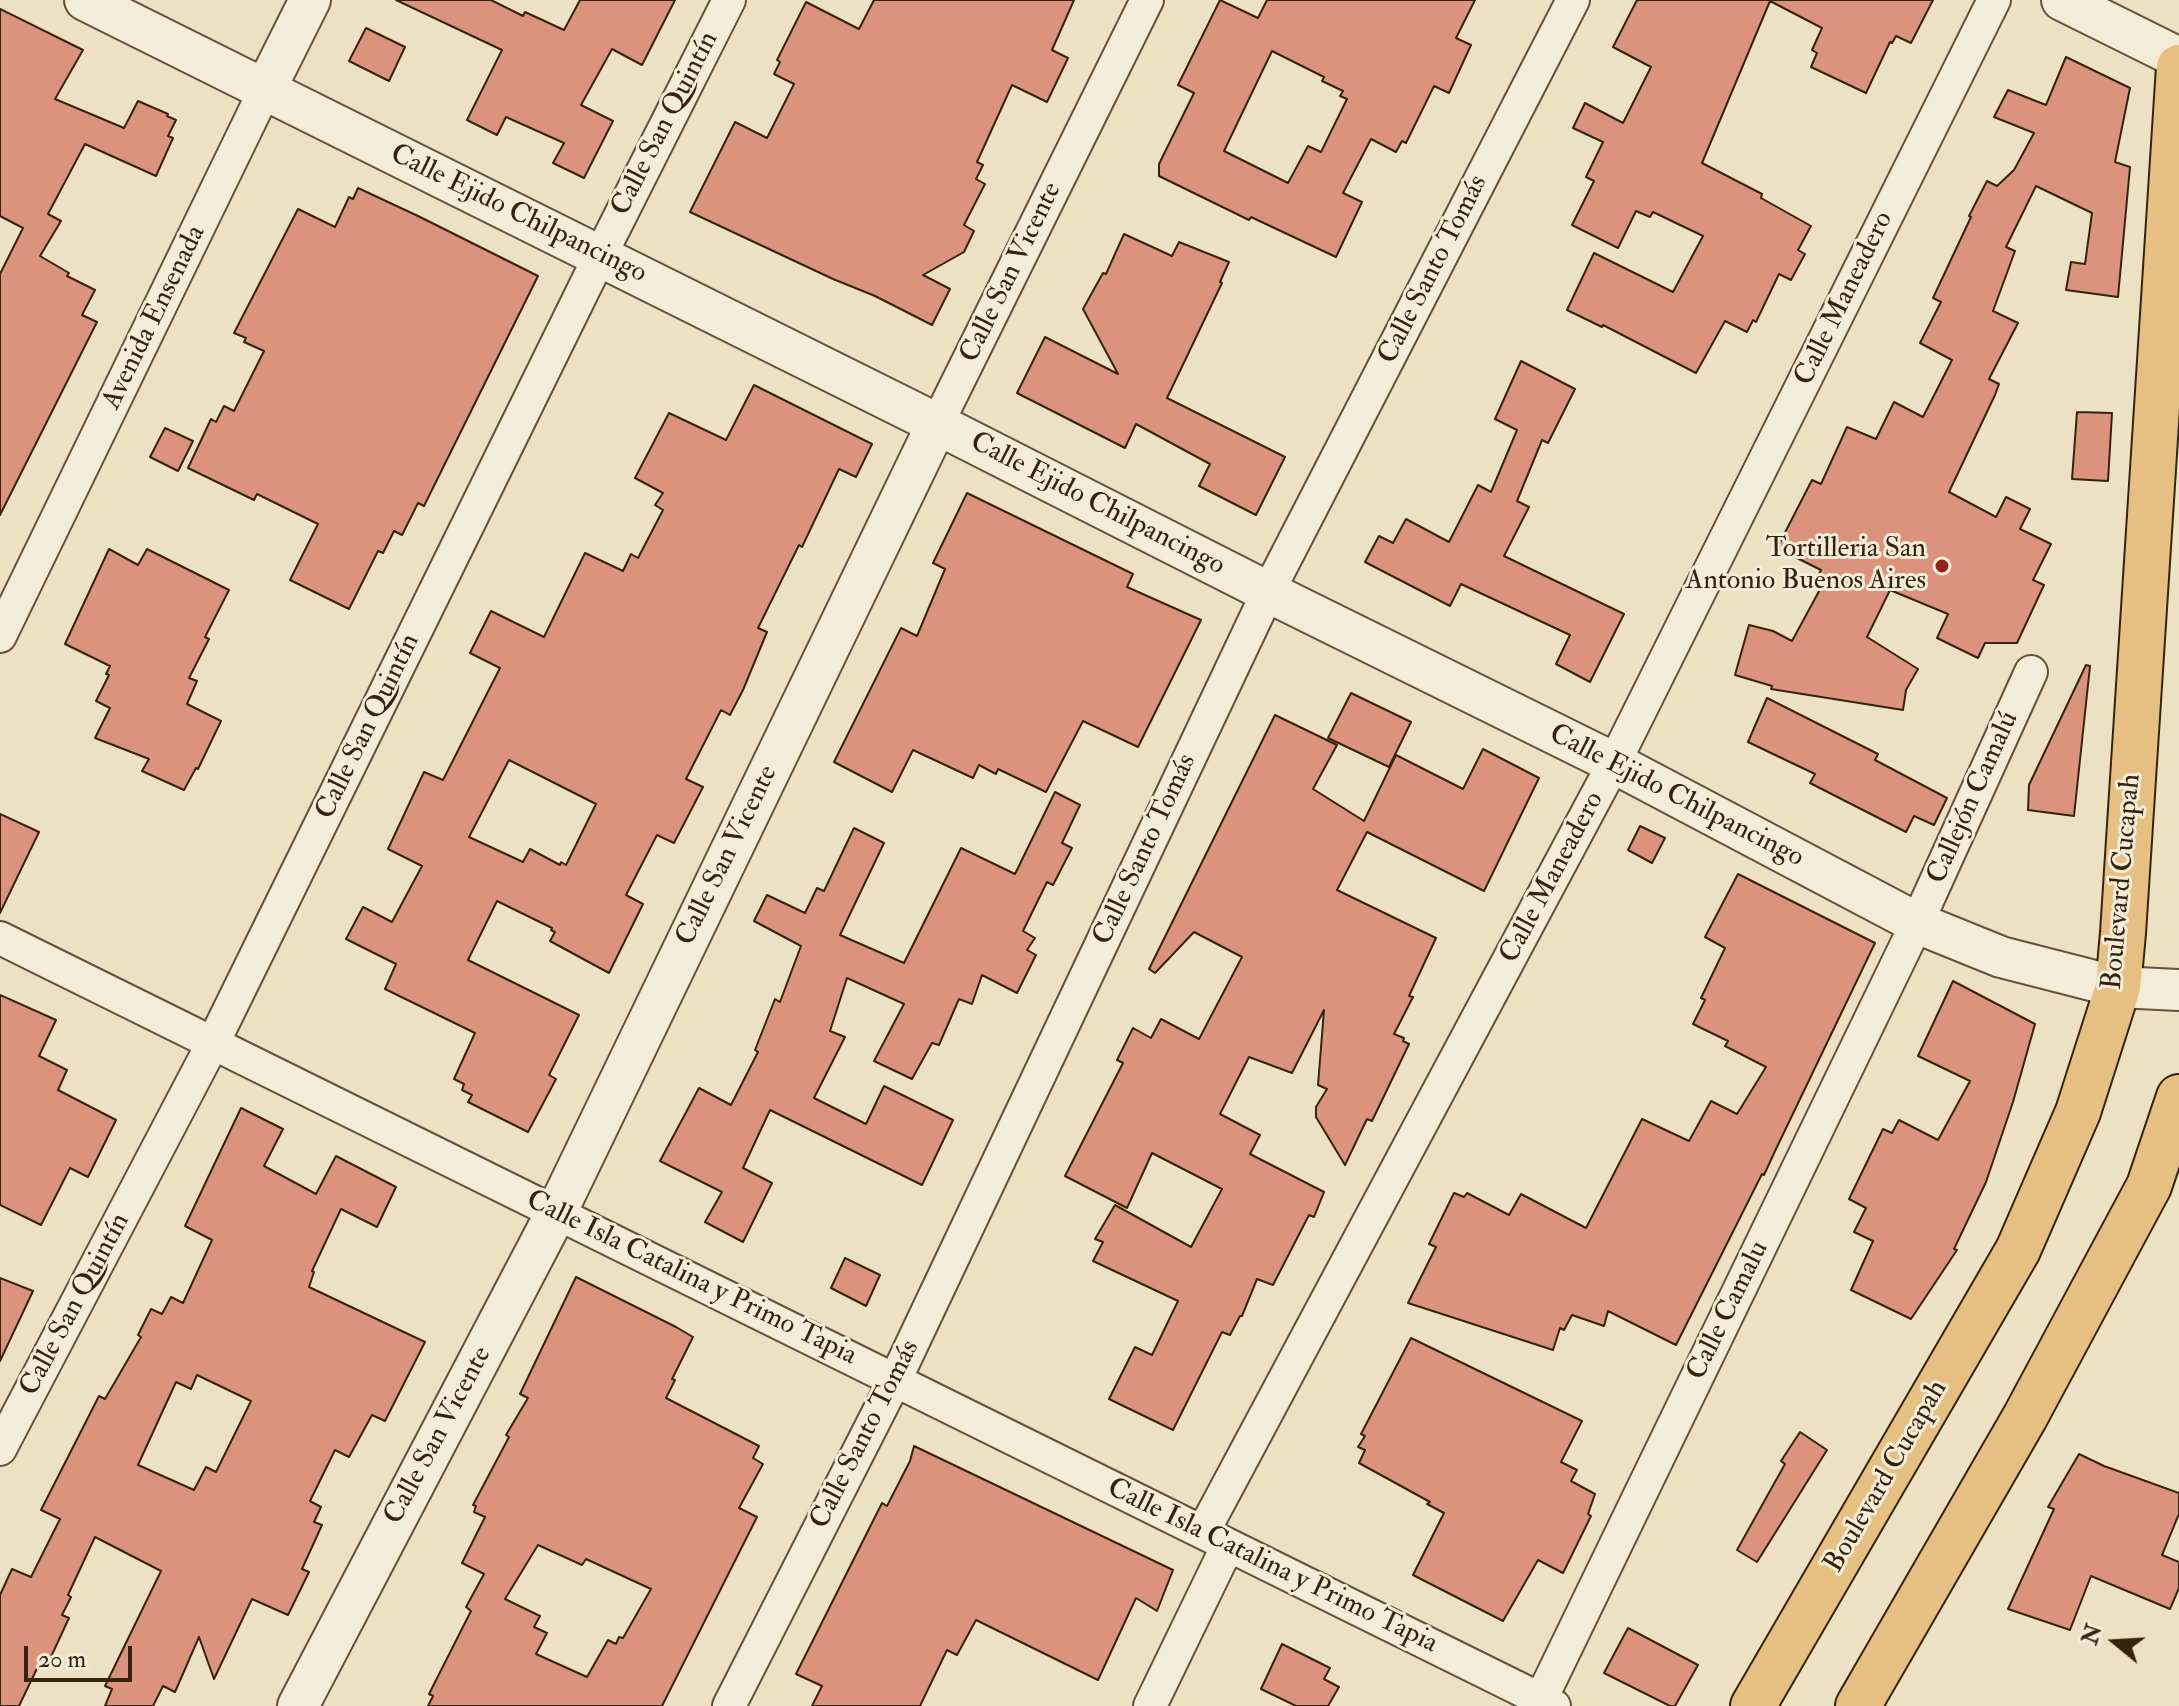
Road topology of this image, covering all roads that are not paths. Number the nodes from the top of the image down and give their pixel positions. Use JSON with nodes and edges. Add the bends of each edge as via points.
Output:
{"nodes":[{"id":1,"x":85,"y":0,"type":"edge"},
{"id":2,"x":310,"y":0,"type":"edge"},
{"id":3,"x":729,"y":0,"type":"edge"},
{"id":4,"x":1147,"y":0,"type":"edge"},
{"id":5,"x":1573,"y":0,"type":"edge"},
{"id":6,"x":1994,"y":0,"type":"edge"},
{"id":7,"x":2062,"y":0,"type":"edge"},
{"id":8,"x":2179,"y":58,"type":"edge"},
{"id":9,"x":2179,"y":67,"type":"edge"},
{"id":10,"x":265,"y":90,"type":"junction"},
{"id":11,"x":600,"y":256,"type":"junction"},
{"id":12,"x":937,"y":424,"type":"junction"},
{"id":13,"x":1268,"y":592,"type":"junction"},
{"id":14,"x":0,"y":636,"type":"edge"},
{"id":15,"x":2031,"y":672,"type":"dead end"},
{"id":16,"x":1614,"y":763,"type":"junction"},
{"id":17,"x":1917,"y":923,"type":"junction"},
{"id":18,"x":0,"y":938,"type":"edge"},
{"id":19,"x":2118,"y":987,"type":"junction"},
{"id":20,"x":2179,"y":990,"type":"edge"},
{"id":21,"x":213,"y":1043,"type":"junction"},
{"id":22,"x":2179,"y":1097,"type":"edge"},
{"id":23,"x":556,"y":1213,"type":"junction"},
{"id":24,"x":895,"y":1380,"type":"junction"},
{"id":25,"x":0,"y":1449,"type":"edge"},
{"id":26,"x":1216,"y":1539,"type":"junction"},
{"id":27,"x":1548,"y":1703,"type":"edge"},
{"id":28,"x":298,"y":1706,"type":"edge"},
{"id":29,"x":729,"y":1706,"type":"edge"},
{"id":30,"x":1150,"y":1706,"type":"edge"},
{"id":31,"x":1753,"y":1706,"type":"edge"},
{"id":32,"x":1858,"y":1706,"type":"edge"}],
"edges":[{"from":1,"to":10,"type":"street","name":"Calle Ejido Chilpancingo"},
{"from":2,"to":10,"type":"street","name":"Avenida Ensenada"},
{"from":3,"to":11,"type":"street","name":"Calle San Quintín"},
{"from":4,"to":12,"type":"street","name":"Calle San Vicente"},
{"from":5,"to":13,"type":"street","name":"Calle Santo Tomás"},
{"from":6,"to":16,"type":"street","name":"Calle Maneadero"},
{"from":7,"to":8,"type":"street"},
{"from":9,"to":19,"type":"main road","name":"Boulevard Cucapah"},
{"from":10,"to":11,"type":"street","name":"Calle Ejido Chilpancingo"},
{"from":10,"to":14,"type":"street","name":"Avenida Ensenada"},
{"from":11,"to":12,"type":"street","name":"Calle Ejido Chilpancingo"},
{"from":11,"to":21,"type":"street","name":"Calle San Quintín"},
{"from":12,"to":13,"type":"street","name":"Calle Ejido Chilpancingo"},
{"from":12,"to":23,"type":"street","name":"Calle San Vicente"},
{"from":13,"to":16,"type":"street","name":"Calle Ejido Chilpancingo"},
{"from":13,"to":24,"type":"street","name":"Calle Santo Tomás"},
{"from":15,"to":17,"type":"street","name":"Callejón Camalú"},
{"from":16,"to":17,"type":"street","name":"Calle Ejido Chilpancingo"},
{"from":16,"to":26,"type":"street","name":"Calle Maneadero"},
{"from":17,"to":19,"type":"street","name":"Calle Ejido Chilpancingo","via":[[2001,957]]},
{"from":17,"to":27,"type":"street","name":"Calle Camalu"},
{"from":18,"to":21,"type":"street","name":"Calle Isla Catalina y Primo Tapia"},
{"from":19,"to":20,"type":"street","name":"Calle Ejido Chilpancingo"},
{"from":19,"to":31,"type":"main road","name":"Boulevard Cucapah","via":[[2078,1112],[2018,1250]]},
{"from":21,"to":23,"type":"street","name":"Calle Isla Catalina y Primo Tapia"},
{"from":21,"to":25,"type":"street","name":"Calle San Quintín"},
{"from":22,"to":32,"type":"main road","via":[[2149,1186],[2025,1417]]},
{"from":23,"to":24,"type":"street","name":"Calle Isla Catalina y Primo Tapia"},
{"from":23,"to":28,"type":"street","name":"Calle San Vicente"},
{"from":24,"to":26,"type":"street","name":"Calle Isla Catalina y Primo Tapia"},
{"from":24,"to":29,"type":"street","name":"Calle Santo Tomás"},
{"from":26,"to":27,"type":"street","name":"Calle Isla Catalina y Primo Tapia"},
{"from":26,"to":30,"type":"street","name":"Calle Maneadero"}]}
